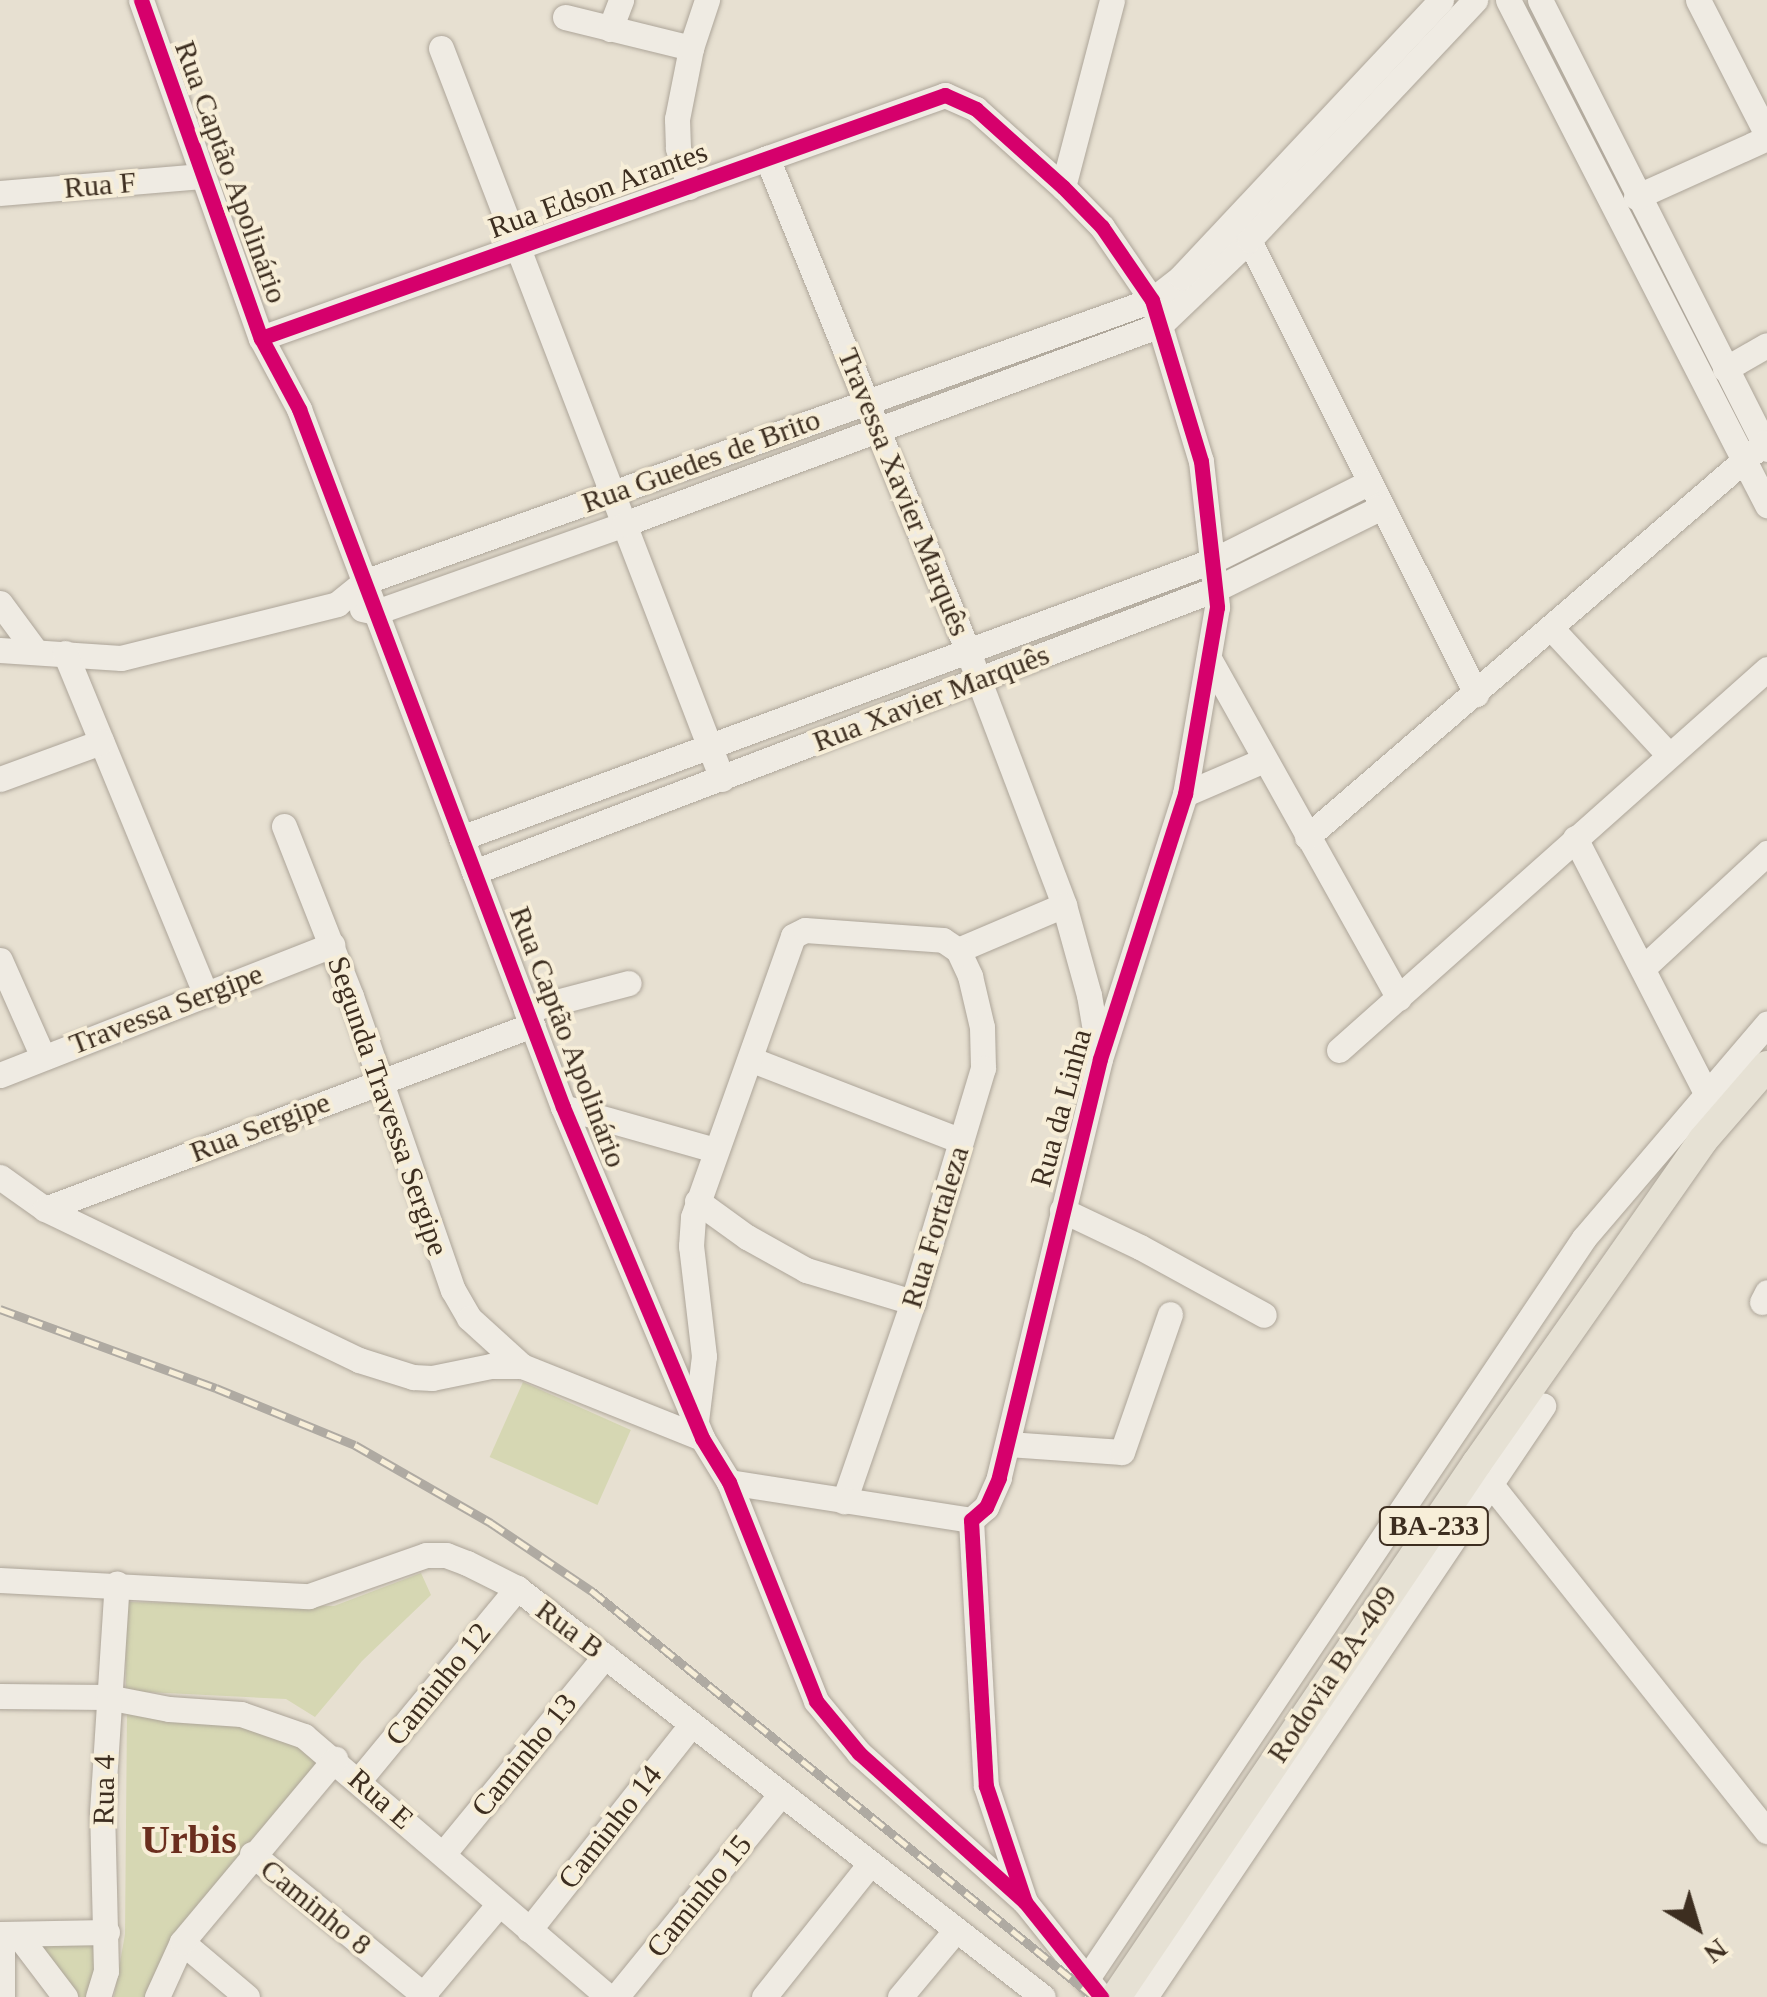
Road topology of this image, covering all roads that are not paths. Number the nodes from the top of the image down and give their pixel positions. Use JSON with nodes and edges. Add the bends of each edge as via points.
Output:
{"nodes":[{"id":1,"x":140,"y":0,"type":"edge"},
{"id":2,"x":621,"y":0,"type":"edge"},
{"id":3,"x":707,"y":0,"type":"edge"},
{"id":4,"x":1112,"y":0,"type":"edge"},
{"id":5,"x":1441,"y":0,"type":"edge"},
{"id":6,"x":1475,"y":0,"type":"edge"},
{"id":7,"x":1508,"y":0,"type":"edge"},
{"id":8,"x":1540,"y":0,"type":"edge"},
{"id":9,"x":1698,"y":0,"type":"edge"},
{"id":10,"x":564,"y":17,"type":"dead end"},
{"id":11,"x":610,"y":28,"type":"junction"},
{"id":12,"x":440,"y":48,"type":"dead end"},
{"id":13,"x":691,"y":48,"type":"junction"},
{"id":14,"x":953,"y":95,"type":"joint"},
{"id":15,"x":1767,"y":136,"type":"edge"},
{"id":16,"x":767,"y":158,"type":"junction"},
{"id":17,"x":200,"y":176,"type":"junction"},
{"id":18,"x":1063,"y":186,"type":"junction"},
{"id":19,"x":689,"y":187,"type":"junction"},
{"id":20,"x":0,"y":193,"type":"edge"},
{"id":21,"x":1636,"y":197,"type":"junction"},
{"id":22,"x":1250,"y":240,"type":"junction"},
{"id":23,"x":517,"y":249,"type":"junction"},
{"id":24,"x":1156,"y":312,"type":"junction"},
{"id":25,"x":262,"y":338,"type":"junction"},
{"id":26,"x":1767,"y":345,"type":"edge"},
{"id":27,"x":1724,"y":369,"type":"junction"},
{"id":28,"x":868,"y":401,"type":"junction"},
{"id":29,"x":880,"y":430,"type":"junction"},
{"id":30,"x":1758,"y":450,"type":"edge"},
{"id":31,"x":1370,"y":482,"type":"junction"},
{"id":32,"x":612,"y":493,"type":"junction"},
{"id":33,"x":1767,"y":504,"type":"edge"},
{"id":34,"x":1382,"y":508,"type":"junction"},
{"id":35,"x":624,"y":524,"type":"junction"},
{"id":36,"x":1214,"y":560,"type":"junction"},
{"id":37,"x":364,"y":582,"type":"junction"},
{"id":38,"x":1218,"y":588,"type":"junction"},
{"id":39,"x":0,"y":603,"type":"edge"},
{"id":40,"x":337,"y":604,"type":"junction"},
{"id":41,"x":376,"y":612,"type":"junction"},
{"id":42,"x":1551,"y":628,"type":"junction"},
{"id":43,"x":968,"y":648,"type":"junction"},
{"id":44,"x":34,"y":649,"type":"junction"},
{"id":45,"x":0,"y":650,"type":"edge"},
{"id":46,"x":65,"y":653,"type":"junction"},
{"id":47,"x":1211,"y":662,"type":"junction"},
{"id":48,"x":1767,"y":669,"type":"edge"},
{"id":49,"x":979,"y":679,"type":"junction"},
{"id":50,"x":1476,"y":694,"type":"junction"},
{"id":51,"x":101,"y":742,"type":"junction"},
{"id":52,"x":709,"y":745,"type":"junction"},
{"id":53,"x":1669,"y":755,"type":"junction"},
{"id":54,"x":1264,"y":760,"type":"junction"},
{"id":55,"x":0,"y":779,"type":"edge"},
{"id":56,"x":722,"y":779,"type":"junction"},
{"id":57,"x":1185,"y":794,"type":"junction"},
{"id":58,"x":284,"y":826,"type":"dead end"},
{"id":59,"x":1306,"y":837,"type":"junction"},
{"id":60,"x":462,"y":838,"type":"junction"},
{"id":61,"x":1575,"y":838,"type":"junction"},
{"id":62,"x":1767,"y":853,"type":"edge"},
{"id":63,"x":474,"y":872,"type":"junction"},
{"id":64,"x":1064,"y":904,"type":"junction"},
{"id":65,"x":332,"y":944,"type":"junction"},
{"id":66,"x":958,"y":950,"type":"junction"},
{"id":67,"x":0,"y":960,"type":"edge"},
{"id":68,"x":1644,"y":967,"type":"junction"},
{"id":69,"x":629,"y":982,"type":"dead end"},
{"id":70,"x":206,"y":995,"type":"junction"},
{"id":71,"x":1398,"y":998,"type":"junction"},
{"id":72,"x":529,"y":1018,"type":"junction"},
{"id":73,"x":1767,"y":1024,"type":"edge"},
{"id":74,"x":1338,"y":1050,"type":"dead end"},
{"id":75,"x":42,"y":1057,"type":"junction"},
{"id":76,"x":750,"y":1059,"type":"junction"},
{"id":77,"x":1100,"y":1059,"type":"junction"},
{"id":78,"x":1767,"y":1066,"type":"edge"},
{"id":79,"x":0,"y":1074,"type":"edge"},
{"id":80,"x":381,"y":1080,"type":"junction"},
{"id":81,"x":1706,"y":1093,"type":"junction"},
{"id":82,"x":563,"y":1107,"type":"junction"},
{"id":83,"x":1703,"y":1140,"type":"junction"},
{"id":84,"x":962,"y":1141,"type":"junction"},
{"id":85,"x":715,"y":1150,"type":"junction"},
{"id":86,"x":0,"y":1177,"type":"edge"},
{"id":87,"x":697,"y":1200,"type":"junction"},
{"id":88,"x":45,"y":1209,"type":"junction"},
{"id":89,"x":1062,"y":1210,"type":"junction"},
{"id":90,"x":913,"y":1302,"type":"junction"},
{"id":91,"x":1170,"y":1314,"type":"dead end"},
{"id":92,"x":1264,"y":1314,"type":"dead end"},
{"id":93,"x":522,"y":1366,"type":"junction"},
{"id":94,"x":1543,"y":1406,"type":"dead end"},
{"id":95,"x":699,"y":1430,"type":"junction"},
{"id":96,"x":1008,"y":1444,"type":"junction"},
{"id":97,"x":1482,"y":1474,"type":"junction"},
{"id":98,"x":729,"y":1482,"type":"junction"},
{"id":99,"x":844,"y":1501,"type":"junction"},
{"id":100,"x":971,"y":1520,"type":"junction"},
{"id":101,"x":0,"y":1580,"type":"edge"},
{"id":102,"x":117,"y":1583,"type":"junction"},
{"id":103,"x":517,"y":1588,"type":"junction"},
{"id":104,"x":605,"y":1656,"type":"junction"},
{"id":105,"x":0,"y":1696,"type":"edge"},
{"id":106,"x":107,"y":1697,"type":"junction"},
{"id":107,"x":692,"y":1724,"type":"junction"},
{"id":108,"x":335,"y":1759,"type":"junction"},
{"id":109,"x":359,"y":1780,"type":"junction"},
{"id":110,"x":781,"y":1794,"type":"junction"},
{"id":111,"x":1767,"y":1831,"type":"edge"},
{"id":112,"x":252,"y":1854,"type":"junction"},
{"id":113,"x":443,"y":1854,"type":"junction"},
{"id":114,"x":869,"y":1865,"type":"junction"},
{"id":115,"x":1025,"y":1902,"type":"junction"},
{"id":116,"x":499,"y":1904,"type":"junction"},
{"id":117,"x":529,"y":1930,"type":"junction"},
{"id":118,"x":955,"y":1931,"type":"junction"},
{"id":119,"x":107,"y":1932,"type":"junction"},
{"id":120,"x":6,"y":1934,"type":"edge"},
{"id":121,"x":182,"y":1942,"type":"junction"},
{"id":122,"x":1094,"y":1987,"type":"edge"},
{"id":123,"x":423,"y":1996,"type":"edge"},
{"id":124,"x":2,"y":1997,"type":"edge"},
{"id":125,"x":65,"y":1997,"type":"edge"},
{"id":126,"x":98,"y":1997,"type":"edge"},
{"id":127,"x":156,"y":1997,"type":"edge"},
{"id":128,"x":247,"y":1997,"type":"edge"},
{"id":129,"x":613,"y":1997,"type":"edge"},
{"id":130,"x":764,"y":1997,"type":"edge"},
{"id":131,"x":900,"y":1997,"type":"edge"},
{"id":132,"x":1043,"y":1997,"type":"edge"},
{"id":133,"x":1116,"y":1997,"type":"edge"},
{"id":134,"x":1145,"y":1997,"type":"edge"}],
"edges":[{"from":1,"to":17,"type":"street","name":"Rua Captão Apolinário"},
{"from":2,"to":11,"type":"street"},
{"from":3,"to":13,"type":"street"},
{"from":4,"to":18,"type":"street"},
{"from":5,"to":24,"type":"street"},
{"from":6,"to":22,"type":"street"},
{"from":7,"to":30,"type":"street"},
{"from":8,"to":21,"type":"street"},
{"from":9,"to":15,"type":"street"},
{"from":10,"to":11,"type":"street"},
{"from":11,"to":13,"type":"street"},
{"from":12,"to":23,"type":"street"},
{"from":13,"to":19,"type":"street","via":[[676,134]]},
{"from":14,"to":16,"type":"street","name":"Rua Edson Arantes"},
{"from":14,"to":18,"type":"street","name":"Rua da Linha"},
{"from":15,"to":21,"type":"street"},
{"from":16,"to":19,"type":"street","name":"Rua Edson Arantes"},
{"from":16,"to":28,"type":"street","name":"Travessa Xavier Marquês"},
{"from":17,"to":20,"type":"street","name":"Rua F"},
{"from":17,"to":25,"type":"street","name":"Rua Captão Apolinário"},
{"from":18,"to":24,"type":"street","name":"Rua da Linha","via":[[1102,227]]},
{"from":19,"to":23,"type":"street","name":"Rua Edson Arantes"},
{"from":21,"to":27,"type":"street"},
{"from":22,"to":24,"type":"street"},
{"from":22,"to":31,"type":"street"},
{"from":23,"to":25,"type":"street","name":"Rua Edson Arantes"},
{"from":23,"to":32,"type":"street"},
{"from":24,"to":28,"type":"street","name":"Rua Guedes de Brito"},
{"from":24,"to":29,"type":"street","name":"Rua Guedes de Brito"},
{"from":24,"to":36,"type":"street","name":"Rua da Linha","via":[[1201,461]]},
{"from":25,"to":37,"type":"street","name":"Rua Captão Apolinário","via":[[299,409]]},
{"from":26,"to":27,"type":"street"},
{"from":27,"to":30,"type":"street"},
{"from":28,"to":29,"type":"street","name":"Travessa Xavier Marquês"},
{"from":28,"to":32,"type":"street","name":"Rua Guedes de Brito"},
{"from":29,"to":35,"type":"street","name":"Rua Guedes de Brito"},
{"from":29,"to":43,"type":"street","name":"Travessa Xavier Marquês"},
{"from":30,"to":33,"type":"street"},
{"from":30,"to":42,"type":"street"},
{"from":31,"to":34,"type":"street"},
{"from":31,"to":36,"type":"street","name":"Rua Xavier Marquês"},
{"from":32,"to":35,"type":"street"},
{"from":32,"to":37,"type":"street","name":"Rua Guedes de Brito"},
{"from":34,"to":38,"type":"street","name":"Rua Xavier Marquês"},
{"from":34,"to":50,"type":"street"},
{"from":35,"to":41,"type":"street","name":"Rua Guedes de Brito"},
{"from":35,"to":52,"type":"street"},
{"from":36,"to":38,"type":"street","name":"Rua da Linha"},
{"from":36,"to":43,"type":"street","name":"Rua Xavier Marquês"},
{"from":37,"to":40,"type":"street","name":"Rua Guedes de Brito"},
{"from":37,"to":41,"type":"street","name":"Rua Captão Apolinário"},
{"from":38,"to":47,"type":"street","name":"Rua da Linha"},
{"from":38,"to":49,"type":"street","name":"Rua Xavier Marquês"},
{"from":39,"to":44,"type":"street"},
{"from":40,"to":41,"type":"street"},
{"from":40,"to":46,"type":"street","via":[[121,658]]},
{"from":41,"to":60,"type":"street","name":"Rua Captão Apolinário"},
{"from":42,"to":50,"type":"street"},
{"from":42,"to":53,"type":"street"},
{"from":43,"to":49,"type":"street","name":"Travessa Xavier Marquês"},
{"from":43,"to":52,"type":"street","name":"Rua Xavier Marquês"},
{"from":44,"to":45,"type":"street"},
{"from":44,"to":46,"type":"street"},
{"from":46,"to":51,"type":"street"},
{"from":47,"to":54,"type":"street"},
{"from":47,"to":57,"type":"street","name":"Rua da Linha"},
{"from":48,"to":53,"type":"street"},
{"from":49,"to":56,"type":"street","name":"Rua Xavier Marquês"},
{"from":49,"to":64,"type":"street","name":"Travessa Xavier Marquês"},
{"from":50,"to":59,"type":"street"},
{"from":51,"to":55,"type":"street"},
{"from":51,"to":70,"type":"street"},
{"from":52,"to":56,"type":"street"},
{"from":52,"to":60,"type":"street","name":"Rua Xavier Marquês"},
{"from":53,"to":61,"type":"street"},
{"from":54,"to":57,"type":"street"},
{"from":54,"to":59,"type":"street"},
{"from":56,"to":63,"type":"street","name":"Rua Xavier Marquês"},
{"from":57,"to":77,"type":"street","name":"Rua da Linha"},
{"from":58,"to":65,"type":"street","name":"Segunda Travessa Sergipe"},
{"from":59,"to":71,"type":"street"},
{"from":60,"to":63,"type":"street","name":"Rua Captão Apolinário"},
{"from":61,"to":68,"type":"street"},
{"from":61,"to":71,"type":"street"},
{"from":62,"to":68,"type":"street"},
{"from":63,"to":72,"type":"street","name":"Rua Captão Apolinário"},
{"from":64,"to":66,"type":"street"},
{"from":64,"to":77,"type":"street","name":"Travessa Xavier Marquês"},
{"from":65,"to":70,"type":"street","name":"Travessa Sergipe"},
{"from":65,"to":80,"type":"street","name":"Segunda Travessa Sergipe"},
{"from":66,"to":76,"type":"street","via":[[943,940],[798,931]]},
{"from":66,"to":84,"type":"street","name":"Rua Fortaleza","via":[[984,1048]]},
{"from":67,"to":75,"type":"street"},
{"from":68,"to":81,"type":"street"},
{"from":69,"to":72,"type":"street","name":"Rua Sergipe"},
{"from":70,"to":75,"type":"street","name":"Travessa Sergipe"},
{"from":71,"to":74,"type":"street"},
{"from":72,"to":80,"type":"street","name":"Rua Sergipe"},
{"from":72,"to":82,"type":"street","name":"Rua Captão Apolinário"},
{"from":73,"to":81,"type":"street"},
{"from":75,"to":79,"type":"street","name":"Travessa Sergipe"},
{"from":76,"to":84,"type":"street"},
{"from":76,"to":85,"type":"street"},
{"from":77,"to":89,"type":"street","name":"Rua da Linha"},
{"from":78,"to":83,"type":"main road","name":"Rodovia BA-409","number":"BA-233"},
{"from":80,"to":88,"type":"street","name":"Rua Sergipe"},
{"from":80,"to":93,"type":"street","name":"Segunda Travessa Sergipe","via":[[460,1306]]},
{"from":81,"to":83,"type":"street"},
{"from":81,"to":122,"type":"street","via":[[1584,1238]]},
{"from":82,"to":85,"type":"street"},
{"from":82,"to":95,"type":"street","name":"Rua Captão Apolinário"},
{"from":83,"to":97,"type":"main road","name":"Rodovia BA-409","number":"BA-233"},
{"from":84,"to":90,"type":"street","name":"Rua Fortaleza"},
{"from":85,"to":87,"type":"street"},
{"from":86,"to":88,"type":"street"},
{"from":87,"to":90,"type":"street","via":[[806,1270]]},
{"from":87,"to":95,"type":"street","via":[[692,1246],[704,1382]]},
{"from":88,"to":93,"type":"street","via":[[359,1360],[432,1378]]},
{"from":89,"to":92,"type":"street"},
{"from":89,"to":96,"type":"street","name":"Rua da Linha"},
{"from":90,"to":99,"type":"street","name":"Rua Fortaleza"},
{"from":91,"to":96,"type":"street","via":[[1122,1452]]},
{"from":93,"to":95,"type":"street"},
{"from":94,"to":97,"type":"street"},
{"from":95,"to":98,"type":"street","name":"Rua Captão Apolinário"},
{"from":96,"to":100,"type":"street","name":"Rua da Linha","via":[[992,1495]]},
{"from":97,"to":111,"type":"street"},
{"from":97,"to":133,"type":"main road","name":"Rodovia BA-409","number":"BA-233"},
{"from":97,"to":134,"type":"street"},
{"from":98,"to":99,"type":"street"},
{"from":98,"to":115,"type":"street","name":"Rua Captão Apolinário","via":[[816,1701],[859,1752]]},
{"from":99,"to":100,"type":"street"},
{"from":100,"to":115,"type":"street","via":[[986,1786]]},
{"from":101,"to":102,"type":"street","name":"Rua B"},
{"from":102,"to":103,"type":"street","name":"Rua B","via":[[309,1596],[426,1555],[446,1555]]},
{"from":102,"to":106,"type":"street","name":"Rua 4"},
{"from":103,"to":104,"type":"street","name":"Rua B"},
{"from":103,"to":109,"type":"street","name":"Caminho 12"},
{"from":104,"to":107,"type":"street","name":"Rua B"},
{"from":104,"to":113,"type":"street","name":"Caminho 13"},
{"from":105,"to":106,"type":"street","name":"Rua E"},
{"from":106,"to":108,"type":"street","name":"Rua E","via":[[279,1724]]},
{"from":106,"to":119,"type":"street","name":"Rua 4"},
{"from":107,"to":110,"type":"street","name":"Rua B"},
{"from":107,"to":117,"type":"street","name":"Caminho 14"},
{"from":108,"to":109,"type":"street","name":"Rua E"},
{"from":108,"to":112,"type":"street"},
{"from":109,"to":113,"type":"street","name":"Rua E"},
{"from":110,"to":114,"type":"street","name":"Rua B"},
{"from":110,"to":129,"type":"street","name":"Caminho 15"},
{"from":112,"to":121,"type":"street"},
{"from":112,"to":123,"type":"street","name":"Caminho 8"},
{"from":113,"to":116,"type":"street","name":"Rua E"},
{"from":114,"to":118,"type":"street","name":"Rua B"},
{"from":114,"to":130,"type":"street"},
{"from":115,"to":122,"type":"street","name":"Rua Captão Apolinário"},
{"from":116,"to":117,"type":"street","name":"Rua E"},
{"from":116,"to":123,"type":"street"},
{"from":117,"to":129,"type":"street","name":"Rua E"},
{"from":118,"to":131,"type":"street"},
{"from":118,"to":132,"type":"street","name":"Rua B"},
{"from":119,"to":120,"type":"street"},
{"from":119,"to":126,"type":"street","name":"Rua 4"},
{"from":120,"to":124,"type":"street"},
{"from":120,"to":125,"type":"street"},
{"from":121,"to":127,"type":"street"},
{"from":121,"to":128,"type":"street"}]}
